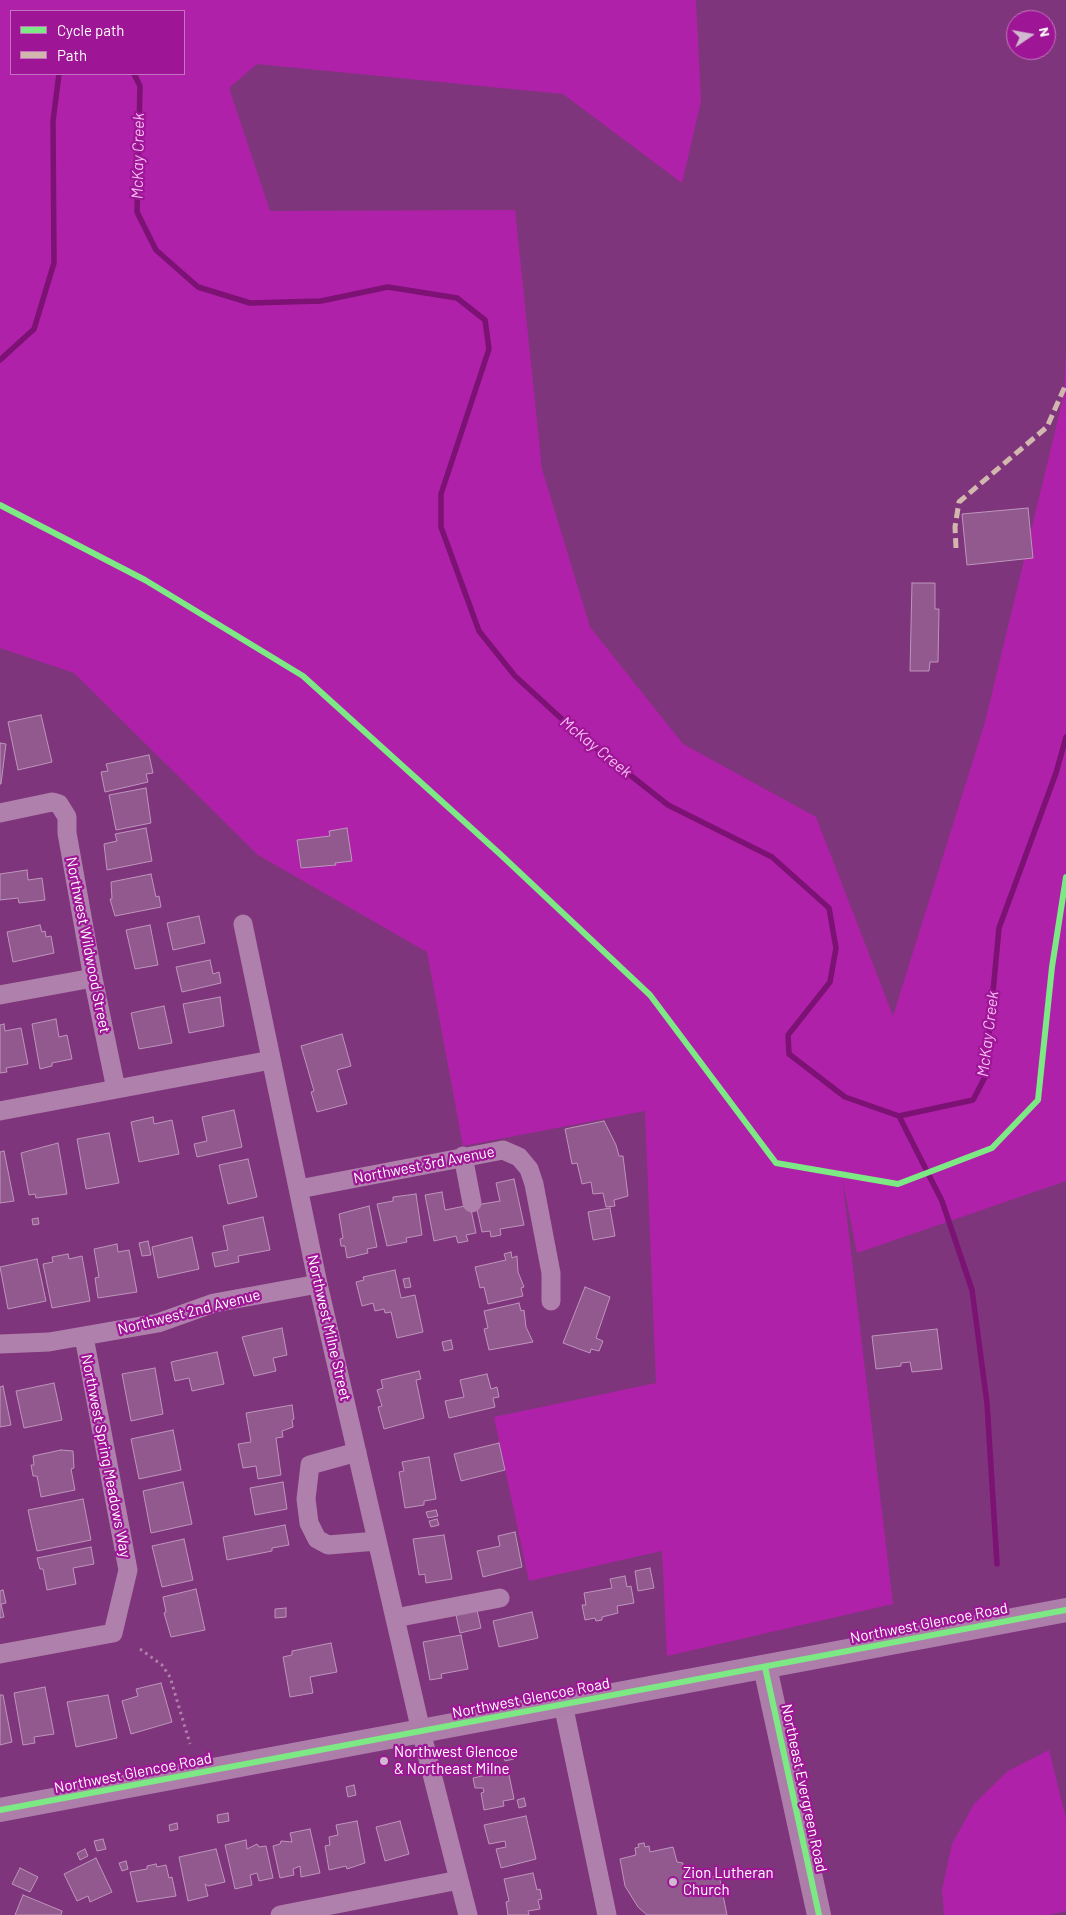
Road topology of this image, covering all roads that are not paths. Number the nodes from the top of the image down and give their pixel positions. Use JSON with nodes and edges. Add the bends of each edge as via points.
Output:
{"nodes":[{"id":1,"x":0,"y":813,"type":"edge"},
{"id":2,"x":243,"y":924,"type":"dead end"},
{"id":3,"x":94,"y":978,"type":"junction"},
{"id":4,"x":0,"y":995,"type":"edge"},
{"id":5,"x":271,"y":1060,"type":"junction"},
{"id":6,"x":116,"y":1088,"type":"junction"},
{"id":7,"x":0,"y":1111,"type":"edge"},
{"id":8,"x":462,"y":1156,"type":"junction"},
{"id":9,"x":299,"y":1189,"type":"junction"},
{"id":10,"x":472,"y":1203,"type":"dead end"},
{"id":11,"x":318,"y":1284,"type":"junction"},
{"id":12,"x":551,"y":1301,"type":"dead end"},
{"id":13,"x":84,"y":1337,"type":"junction"},
{"id":14,"x":0,"y":1344,"type":"edge"},
{"id":15,"x":357,"y":1452,"type":"junction"},
{"id":16,"x":377,"y":1541,"type":"junction"},
{"id":17,"x":500,"y":1598,"type":"dead end"},
{"id":18,"x":1066,"y":1610,"type":"edge"},
{"id":19,"x":395,"y":1618,"type":"junction"},
{"id":20,"x":0,"y":1654,"type":"edge"},
{"id":21,"x":765,"y":1667,"type":"junction"},
{"id":22,"x":563,"y":1704,"type":"junction"},
{"id":23,"x":421,"y":1732,"type":"junction"},
{"id":24,"x":0,"y":1810,"type":"edge"},
{"id":25,"x":459,"y":1880,"type":"junction"},
{"id":26,"x":280,"y":1915,"type":"edge"},
{"id":27,"x":468,"y":1915,"type":"edge"},
{"id":28,"x":607,"y":1915,"type":"edge"},
{"id":29,"x":819,"y":1915,"type":"edge"}],
"edges":[{"from":1,"to":3,"type":"street","name":"Northwest Wildwood Street","via":[[46,803],[59,804],[67,817]]},
{"from":2,"to":5,"type":"street","name":"Northwest Milne Street"},
{"from":3,"to":4,"type":"street"},
{"from":3,"to":6,"type":"street","name":"Northwest Wildwood Street"},
{"from":5,"to":6,"type":"street"},
{"from":5,"to":9,"type":"street","name":"Northwest Milne Street"},
{"from":6,"to":7,"type":"street"},
{"from":8,"to":9,"type":"street","name":"Northwest 3rd Avenue"},
{"from":8,"to":10,"type":"street"},
{"from":8,"to":12,"type":"street","name":"Northwest 3rd Avenue","via":[[504,1150],[519,1157],[529,1169],[551,1273]]},
{"from":9,"to":11,"type":"street","name":"Northwest Milne Street"},
{"from":11,"to":13,"type":"street","name":"Northwest 2nd Avenue","via":[[214,1303],[173,1319]]},
{"from":11,"to":15,"type":"street","name":"Northwest Milne Street"},
{"from":13,"to":14,"type":"street","name":"Northwest 2nd Avenue"},
{"from":13,"to":20,"type":"street","name":"Northwest Spring Meadows Way","via":[[128,1570],[113,1633]]},
{"from":15,"to":16,"type":"street","name":"Northwest Milne Street"},
{"from":15,"to":16,"type":"street","via":[[310,1465],[306,1499],[309,1524],[317,1539],[328,1544]]},
{"from":16,"to":19,"type":"street","name":"Northwest Milne Street"},
{"from":17,"to":19,"type":"street"},
{"from":18,"to":21,"type":"main road","name":"Northwest Glencoe Road"},
{"from":19,"to":23,"type":"street","name":"Northwest Milne Street"},
{"from":21,"to":22,"type":"main road","name":"Northwest Glencoe Road"},
{"from":21,"to":29,"type":"main road","name":"Northeast Evergreen Road"},
{"from":22,"to":23,"type":"main road","name":"Northwest Glencoe Road"},
{"from":22,"to":28,"type":"street"},
{"from":23,"to":24,"type":"main road","name":"Northwest Glencoe Road"},
{"from":23,"to":25,"type":"street","name":"Northwest Milne Street"},
{"from":25,"to":26,"type":"street"},
{"from":25,"to":27,"type":"street","name":"Northwest Milne Street"}]}
